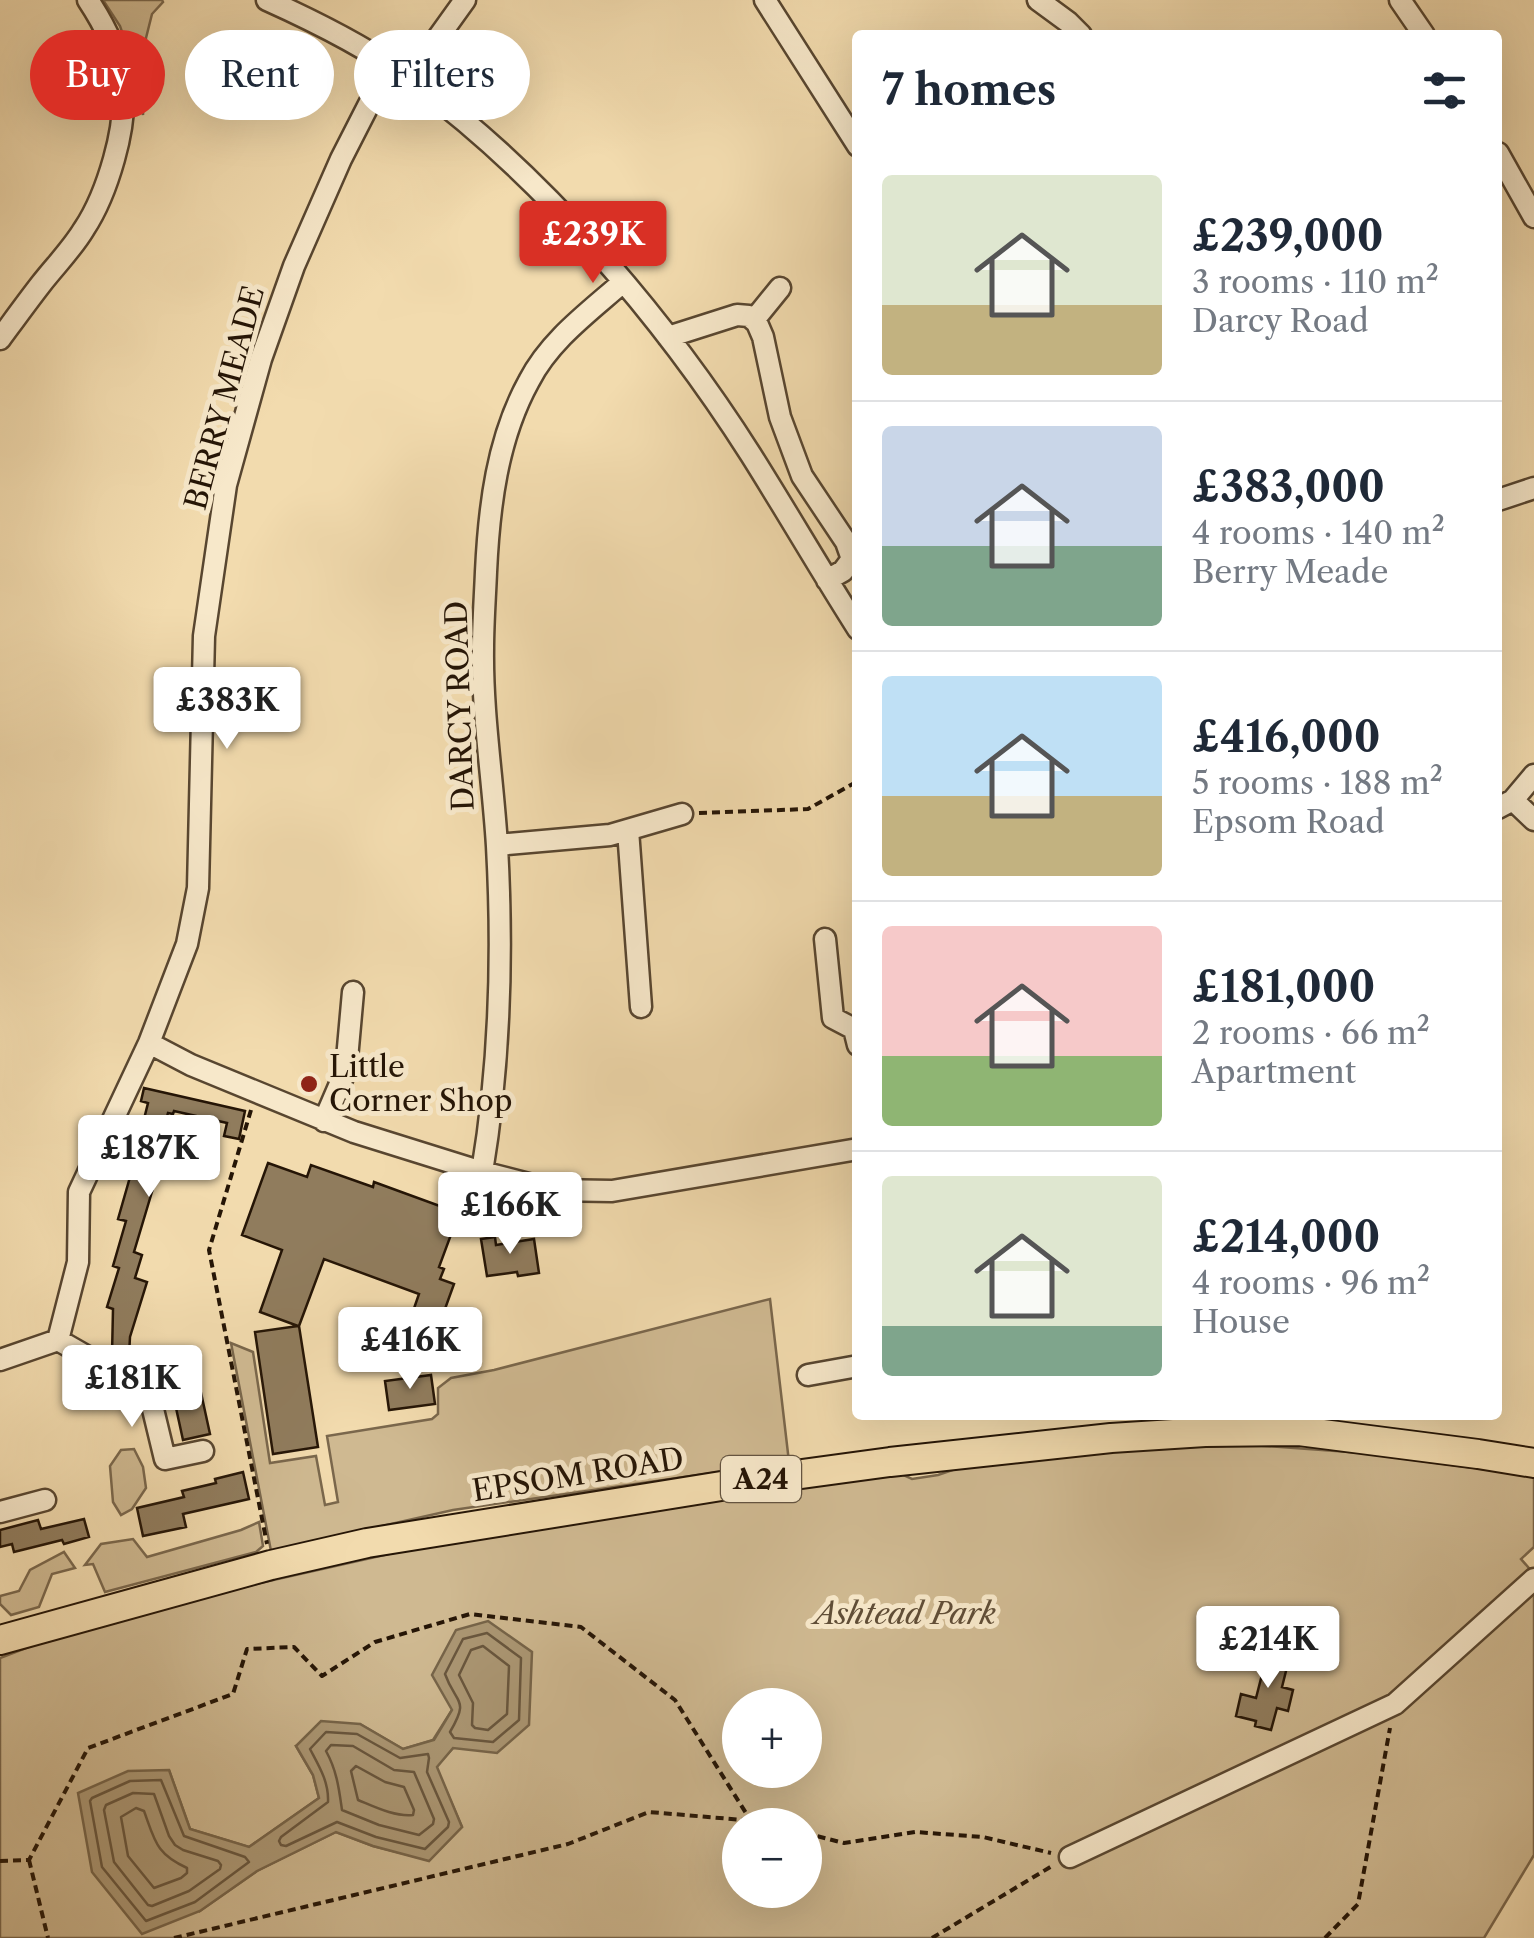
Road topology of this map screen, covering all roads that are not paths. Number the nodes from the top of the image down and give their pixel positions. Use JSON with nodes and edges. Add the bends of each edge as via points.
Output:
{"nodes":[{"id":1,"x":88,"y":0,"type":"edge"},
{"id":2,"x":267,"y":0,"type":"edge"},
{"id":3,"x":465,"y":0,"type":"edge"},
{"id":4,"x":765,"y":0,"type":"edge"},
{"id":5,"x":1038,"y":0,"type":"edge"},
{"id":6,"x":1400,"y":0,"type":"edge"},
{"id":7,"x":443,"y":30,"type":"edge"},
{"id":8,"x":1076,"y":30,"type":"edge"},
{"id":9,"x":1421,"y":30,"type":"edge"},
{"id":10,"x":354,"y":45,"type":"edge"},
{"id":11,"x":361,"y":120,"type":"edge"},
{"id":12,"x":462,"y":120,"type":"edge"},
{"id":13,"x":852,"y":137,"type":"edge"},
{"id":14,"x":1502,"y":161,"type":"edge"},
{"id":15,"x":1534,"y":217,"type":"edge"},
{"id":16,"x":623,"y":282,"type":"junction"},
{"id":17,"x":780,"y":288,"type":"dead end"},
{"id":18,"x":754,"y":320,"type":"junction"},
{"id":19,"x":668,"y":337,"type":"junction"},
{"id":20,"x":0,"y":339,"type":"edge"},
{"id":21,"x":1534,"y":488,"type":"edge"},
{"id":22,"x":1502,"y":499,"type":"edge"},
{"id":23,"x":827,"y":580,"type":"junction"},
{"id":24,"x":852,"y":620,"type":"edge"},
{"id":25,"x":1534,"y":775,"type":"edge"},
{"id":26,"x":1505,"y":804,"type":"edge"},
{"id":27,"x":682,"y":814,"type":"road end"},
{"id":28,"x":1534,"y":820,"type":"edge"},
{"id":29,"x":628,"y":830,"type":"junction"},
{"id":30,"x":496,"y":845,"type":"junction"},
{"id":31,"x":825,"y":939,"type":"dead end"},
{"id":32,"x":353,"y":992,"type":"dead end"},
{"id":33,"x":642,"y":1007,"type":"dead end"},
{"id":34,"x":852,"y":1028,"type":"edge"},
{"id":35,"x":149,"y":1043,"type":"junction"},
{"id":36,"x":324,"y":1121,"type":"junction"},
{"id":37,"x":852,"y":1150,"type":"edge"},
{"id":38,"x":482,"y":1172,"type":"junction"},
{"id":39,"x":58,"y":1340,"type":"junction"},
{"id":40,"x":0,"y":1360,"type":"edge"},
{"id":41,"x":852,"y":1367,"type":"edge"},
{"id":42,"x":808,"y":1375,"type":"dead end"},
{"id":43,"x":1109,"y":1426,"type":"edge"},
{"id":44,"x":203,"y":1450,"type":"dead end"},
{"id":45,"x":1534,"y":1463,"type":"edge"},
{"id":46,"x":46,"y":1500,"type":"dead end"},
{"id":47,"x":0,"y":1512,"type":"edge"},
{"id":48,"x":1534,"y":1578,"type":"edge"},
{"id":49,"x":0,"y":1640,"type":"edge"},
{"id":50,"x":1070,"y":1857,"type":"road end"}],
"edges":[{"from":1,"to":20,"type":"street","via":[[120,66],[120,136],[87,225]]},
{"from":2,"to":10,"type":"street"},
{"from":3,"to":7,"type":"street"},
{"from":4,"to":13,"type":"street"},
{"from":5,"to":8,"type":"street"},
{"from":6,"to":9,"type":"street"},
{"from":11,"to":35,"type":"street","name":"BERRY MEADE","via":[[294,266],[226,484],[204,636],[198,888],[188,944]]},
{"from":12,"to":16,"type":"street","via":[[520,170]]},
{"from":14,"to":15,"type":"street"},
{"from":16,"to":19,"type":"street"},
{"from":16,"to":30,"type":"street","name":"DARCY ROAD","via":[[544,356],[514,412],[498,467],[482,650]]},
{"from":17,"to":18,"type":"street"},
{"from":18,"to":19,"type":"street","via":[[737,315]]},
{"from":18,"to":23,"type":"street","via":[[802,476],[852,559]]},
{"from":19,"to":23,"type":"street","via":[[750,453]]},
{"from":21,"to":22,"type":"street"},
{"from":23,"to":24,"type":"street"},
{"from":25,"to":26,"type":"street"},
{"from":26,"to":28,"type":"street"},
{"from":27,"to":29,"type":"street"},
{"from":29,"to":30,"type":"street"},
{"from":29,"to":33,"type":"street"},
{"from":30,"to":38,"type":"street","name":"DARCY ROAD","via":[[498,1039]]},
{"from":31,"to":34,"type":"street","via":[[833,1018]]},
{"from":32,"to":36,"type":"street","via":[[346,1070]]},
{"from":35,"to":36,"type":"street"},
{"from":35,"to":39,"type":"street","name":"BERRY MEADE","via":[[80,1192],[78,1262]]},
{"from":36,"to":38,"type":"street"},
{"from":37,"to":38,"type":"street","via":[[612,1191],[552,1190]]},
{"from":39,"to":40,"type":"street"},
{"from":39,"to":44,"type":"street","via":[[140,1388],[151,1401],[165,1459]]},
{"from":41,"to":42,"type":"street"},
{"from":43,"to":45,"type":"highway","name":"EPSOM ROAD","number":"A24","via":[[1300,1431]]},
{"from":43,"to":49,"type":"highway","name":"EPSOM ROAD","number":"A24","via":[[367,1542]]},
{"from":46,"to":47,"type":"street"},
{"from":48,"to":50,"type":"street","via":[[1394,1704]]}]}
